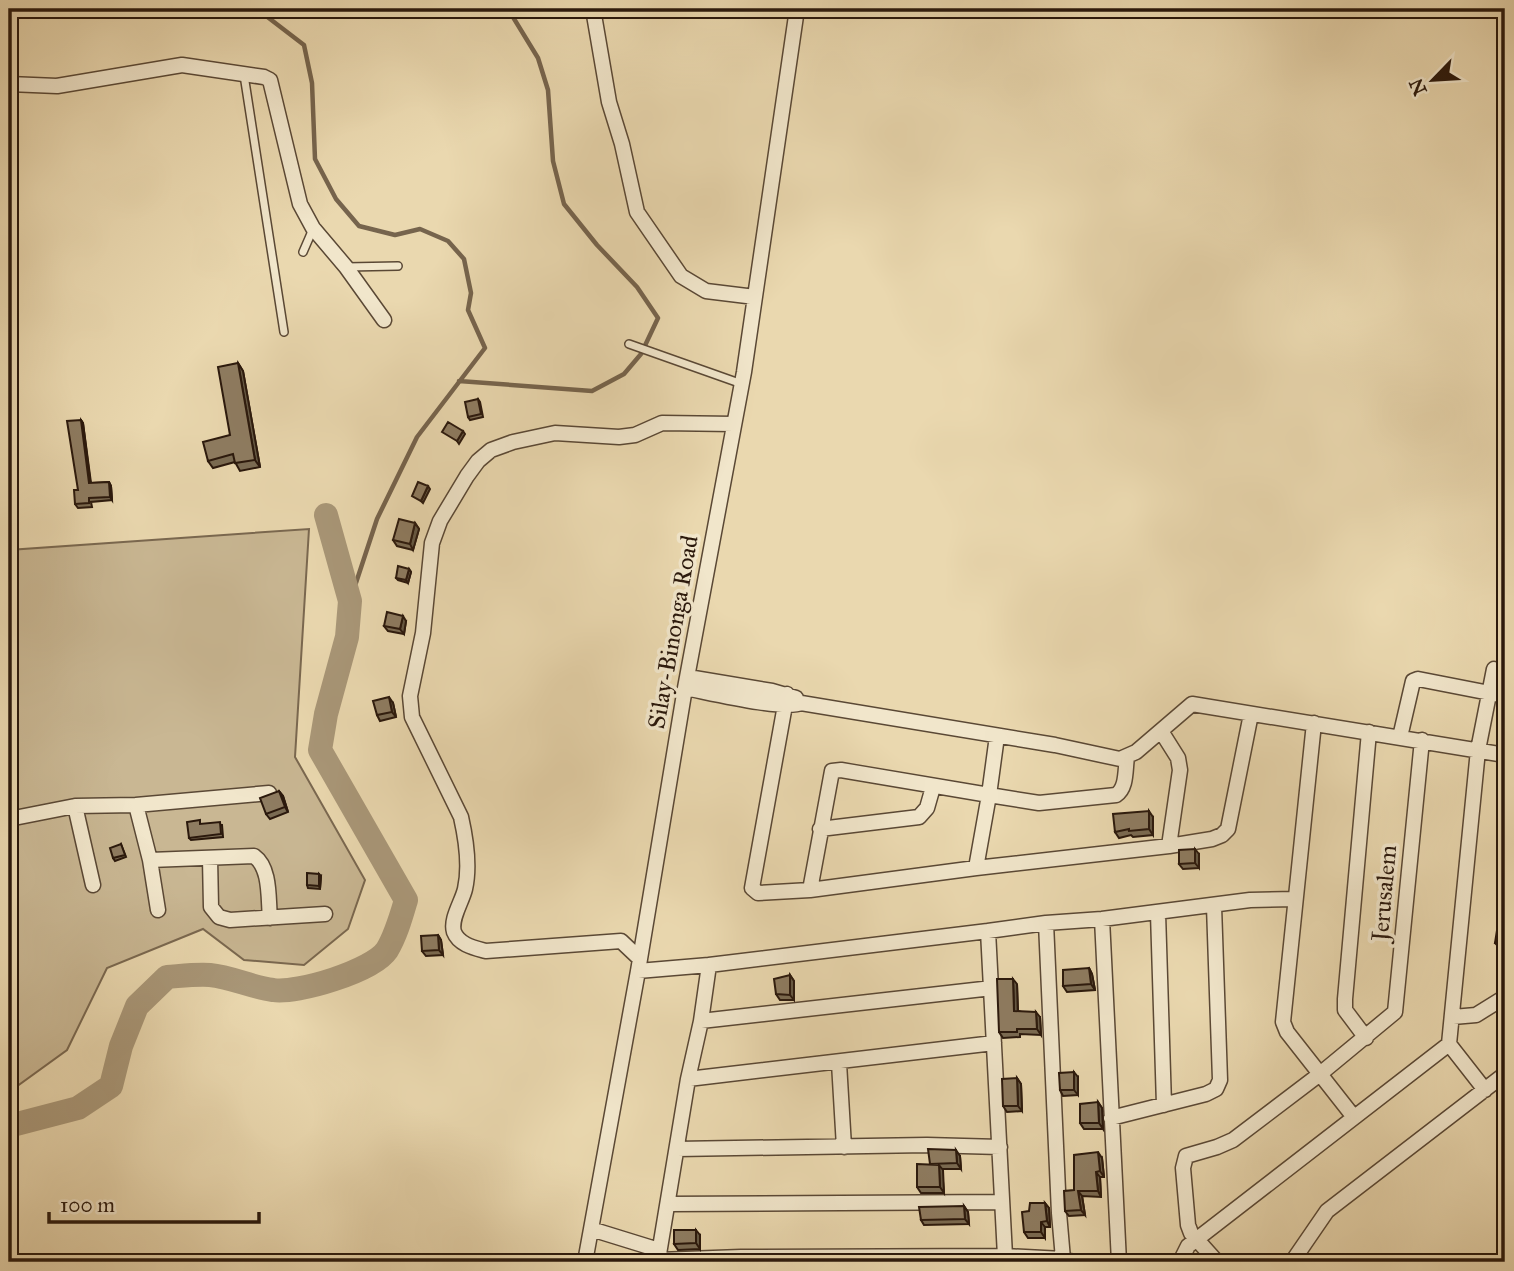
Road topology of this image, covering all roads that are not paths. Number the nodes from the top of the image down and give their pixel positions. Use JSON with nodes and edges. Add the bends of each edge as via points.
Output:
{"nodes":[{"id":1,"x":593,"y":9,"type":"edge"},
{"id":2,"x":797,"y":9,"type":"edge"},
{"id":3,"x":244,"y":75,"type":"junction"},
{"id":4,"x":9,"y":84,"type":"edge"},
{"id":5,"x":313,"y":228,"type":"junction"},
{"id":6,"x":303,"y":252,"type":"dead end"},
{"id":7,"x":398,"y":266,"type":"dead end"},
{"id":8,"x":346,"y":267,"type":"junction"},
{"id":9,"x":755,"y":297,"type":"junction"},
{"id":10,"x":384,"y":320,"type":"dead end"},
{"id":11,"x":284,"y":332,"type":"dead end"},
{"id":12,"x":632,"y":345,"type":"dead end"},
{"id":13,"x":742,"y":384,"type":"junction"},
{"id":14,"x":734,"y":424,"type":"junction"},
{"id":15,"x":1494,"y":669,"type":"dead end"},
{"id":16,"x":686,"y":682,"type":"junction"},
{"id":17,"x":1490,"y":694,"type":"junction"},
{"id":18,"x":1505,"y":696,"type":"edge"},
{"id":19,"x":786,"y":700,"type":"junction"},
{"id":20,"x":1251,"y":714,"type":"junction"},
{"id":21,"x":1314,"y":723,"type":"junction"},
{"id":22,"x":1161,"y":731,"type":"junction"},
{"id":23,"x":1369,"y":732,"type":"junction"},
{"id":24,"x":997,"y":736,"type":"junction"},
{"id":25,"x":1400,"y":737,"type":"junction"},
{"id":26,"x":1422,"y":740,"type":"junction"},
{"id":27,"x":1478,"y":750,"type":"junction"},
{"id":28,"x":1505,"y":755,"type":"edge"},
{"id":29,"x":1127,"y":757,"type":"junction"},
{"id":30,"x":933,"y":788,"type":"junction"},
{"id":31,"x":269,"y":793,"type":"edge"},
{"id":32,"x":989,"y":795,"type":"junction"},
{"id":33,"x":136,"y":805,"type":"junction"},
{"id":34,"x":75,"y":806,"type":"junction"},
{"id":35,"x":9,"y":819,"type":"edge"},
{"id":36,"x":820,"y":829,"type":"junction"},
{"id":37,"x":1169,"y":846,"type":"junction"},
{"id":38,"x":210,"y":858,"type":"junction"},
{"id":39,"x":149,"y":860,"type":"junction"},
{"id":40,"x":976,"y":868,"type":"junction"},
{"id":41,"x":93,"y":886,"type":"dead end"},
{"id":42,"x":810,"y":890,"type":"junction"},
{"id":43,"x":1295,"y":899,"type":"junction"},
{"id":44,"x":1214,"y":906,"type":"junction"},
{"id":45,"x":158,"y":910,"type":"dead end"},
{"id":46,"x":1158,"y":912,"type":"junction"},
{"id":47,"x":325,"y":914,"type":"dead end"},
{"id":48,"x":270,"y":918,"type":"junction"},
{"id":49,"x":1102,"y":919,"type":"junction"},
{"id":50,"x":1046,"y":923,"type":"junction"},
{"id":51,"x":988,"y":931,"type":"junction"},
{"id":52,"x":639,"y":965,"type":"junction"},
{"id":53,"x":709,"y":965,"type":"junction"},
{"id":54,"x":992,"y":988,"type":"junction"},
{"id":55,"x":1505,"y":997,"type":"edge"},
{"id":56,"x":1452,"y":1017,"type":"junction"},
{"id":57,"x":701,"y":1021,"type":"junction"},
{"id":58,"x":1366,"y":1038,"type":"junction"},
{"id":59,"x":994,"y":1043,"type":"junction"},
{"id":60,"x":1449,"y":1044,"type":"junction"},
{"id":61,"x":839,"y":1063,"type":"junction"},
{"id":62,"x":1321,"y":1074,"type":"junction"},
{"id":63,"x":1505,"y":1074,"type":"edge"},
{"id":64,"x":688,"y":1079,"type":"junction"},
{"id":65,"x":1485,"y":1090,"type":"junction"},
{"id":66,"x":1164,"y":1105,"type":"junction"},
{"id":67,"x":1353,"y":1116,"type":"junction"},
{"id":68,"x":1111,"y":1118,"type":"junction"},
{"id":69,"x":844,"y":1147,"type":"junction"},
{"id":70,"x":1000,"y":1147,"type":"junction"},
{"id":71,"x":677,"y":1149,"type":"junction"},
{"id":72,"x":1001,"y":1202,"type":"junction"},
{"id":73,"x":668,"y":1204,"type":"junction"},
{"id":74,"x":591,"y":1229,"type":"junction"},
{"id":75,"x":1197,"y":1240,"type":"junction"},
{"id":76,"x":1005,"y":1256,"type":"junction"},
{"id":77,"x":658,"y":1257,"type":"edge"},
{"id":78,"x":1066,"y":1261,"type":"edge"},
{"id":79,"x":585,"y":1262,"type":"edge"},
{"id":80,"x":1119,"y":1262,"type":"edge"},
{"id":81,"x":1180,"y":1262,"type":"edge"},
{"id":82,"x":1217,"y":1262,"type":"edge"},
{"id":83,"x":1292,"y":1262,"type":"edge"}],
"edges":[{"from":1,"to":9,"type":"street","via":[[609,102],[637,212],[681,276],[706,291]]},
{"from":2,"to":9,"type":"street","name":"Silay-Binonga Road"},
{"from":3,"to":4,"type":"street","via":[[182,65],[57,86]]},
{"from":3,"to":5,"type":"street","via":[[270,80],[300,204]]},
{"from":3,"to":11,"type":"lane"},
{"from":5,"to":6,"type":"lane"},
{"from":5,"to":8,"type":"street"},
{"from":7,"to":8,"type":"lane"},
{"from":8,"to":10,"type":"street"},
{"from":9,"to":13,"type":"street","name":"Silay-Binonga Road"},
{"from":12,"to":13,"type":"lane"},
{"from":13,"to":14,"type":"street","name":"Silay-Binonga Road"},
{"from":14,"to":16,"type":"street","name":"Silay-Binonga Road"},
{"from":14,"to":52,"type":"street","via":[[662,423],[620,437],[555,433],[491,450],[478,461],[440,521],[432,543],[424,633],[410,696],[412,717],[465,833],[466,880],[453,925],[455,933],[471,947],[486,951],[621,941]]},
{"from":15,"to":17,"type":"street"},
{"from":16,"to":19,"type":"street"},
{"from":16,"to":52,"type":"street","name":"Silay-Binonga Road"},
{"from":17,"to":18,"type":"street"},
{"from":17,"to":25,"type":"street","via":[[1413,681]]},
{"from":17,"to":27,"type":"street"},
{"from":19,"to":24,"type":"street","via":[[796,706],[801,703]]},
{"from":19,"to":42,"type":"street","via":[[752,888],[758,893]]},
{"from":20,"to":21,"type":"street"},
{"from":20,"to":22,"type":"street","via":[[1192,704]]},
{"from":20,"to":37,"type":"street","via":[[1228,829],[1212,839]]},
{"from":21,"to":23,"type":"street"},
{"from":21,"to":43,"type":"street"},
{"from":22,"to":29,"type":"street"},
{"from":22,"to":37,"type":"street","via":[[1180,770]]},
{"from":23,"to":25,"type":"street"},
{"from":23,"to":58,"type":"street","via":[[1345,999],[1345,1010]]},
{"from":24,"to":29,"type":"street","via":[[1108,758]]},
{"from":24,"to":32,"type":"street"},
{"from":25,"to":26,"type":"street"},
{"from":26,"to":27,"type":"street"},
{"from":26,"to":58,"type":"street","name":"Jerusalem","via":[[1395,1012]]},
{"from":27,"to":28,"type":"street"},
{"from":27,"to":56,"type":"street"},
{"from":29,"to":32,"type":"street","via":[[1122,791],[1116,795],[1039,803]]},
{"from":30,"to":32,"type":"street"},
{"from":30,"to":36,"type":"street","via":[[919,817]]},
{"from":30,"to":36,"type":"street","via":[[832,771]]},
{"from":31,"to":33,"type":"street"},
{"from":32,"to":40,"type":"street"},
{"from":33,"to":34,"type":"street"},
{"from":33,"to":39,"type":"street"},
{"from":34,"to":35,"type":"street"},
{"from":34,"to":41,"type":"street"},
{"from":36,"to":42,"type":"street"},
{"from":37,"to":40,"type":"street"},
{"from":38,"to":39,"type":"street"},
{"from":38,"to":48,"type":"street","via":[[259,859],[267,878]]},
{"from":38,"to":48,"type":"street","via":[[214,913],[230,920]]},
{"from":39,"to":45,"type":"street"},
{"from":40,"to":42,"type":"street"},
{"from":43,"to":44,"type":"street"},
{"from":43,"to":62,"type":"street","via":[[1283,1022]]},
{"from":44,"to":46,"type":"street"},
{"from":44,"to":66,"type":"street","via":[[1220,1080],[1216,1089]]},
{"from":46,"to":49,"type":"street"},
{"from":46,"to":66,"type":"street"},
{"from":47,"to":48,"type":"street"},
{"from":49,"to":50,"type":"street"},
{"from":49,"to":68,"type":"street"},
{"from":50,"to":51,"type":"street"},
{"from":50,"to":78,"type":"street"},
{"from":51,"to":53,"type":"street"},
{"from":51,"to":54,"type":"street"},
{"from":52,"to":53,"type":"street"},
{"from":52,"to":74,"type":"street","name":"Silay-Binonga Road"},
{"from":53,"to":57,"type":"street"},
{"from":54,"to":57,"type":"street"},
{"from":54,"to":59,"type":"street"},
{"from":55,"to":56,"type":"street","via":[[1476,1015]]},
{"from":56,"to":60,"type":"street"},
{"from":57,"to":64,"type":"street"},
{"from":58,"to":62,"type":"street","name":"Jerusalem"},
{"from":59,"to":61,"type":"street"},
{"from":59,"to":70,"type":"street"},
{"from":60,"to":65,"type":"street"},
{"from":60,"to":67,"type":"street"},
{"from":61,"to":64,"type":"street"},
{"from":61,"to":69,"type":"street"},
{"from":62,"to":67,"type":"street"},
{"from":62,"to":75,"type":"street","name":"Jerusalem","via":[[1233,1139],[1186,1156],[1187,1218]]},
{"from":63,"to":65,"type":"street"},
{"from":64,"to":71,"type":"street"},
{"from":65,"to":83,"type":"street","via":[[1327,1211]]},
{"from":66,"to":68,"type":"street"},
{"from":67,"to":75,"type":"street"},
{"from":68,"to":80,"type":"street"},
{"from":69,"to":70,"type":"street"},
{"from":69,"to":71,"type":"street"},
{"from":70,"to":72,"type":"street"},
{"from":71,"to":73,"type":"street"},
{"from":72,"to":73,"type":"street"},
{"from":72,"to":76,"type":"street"},
{"from":73,"to":77,"type":"street"},
{"from":74,"to":77,"type":"street"},
{"from":74,"to":79,"type":"street","name":"Silay-Binonga Road"},
{"from":75,"to":81,"type":"street","via":[[1185,1249]]},
{"from":75,"to":82,"type":"street"},
{"from":76,"to":77,"type":"street"},
{"from":76,"to":78,"type":"street"}]}
